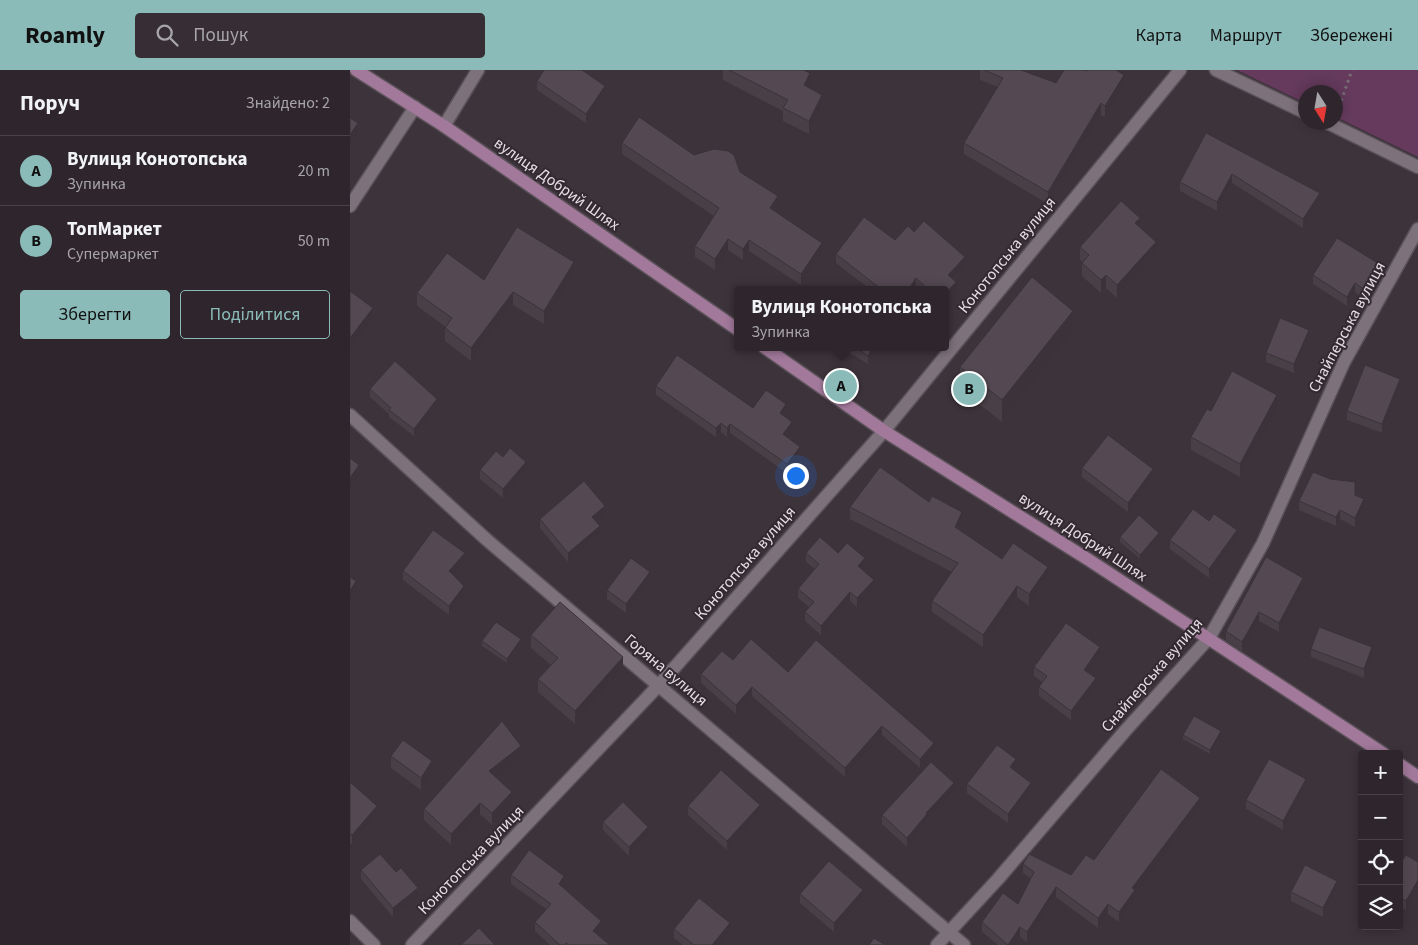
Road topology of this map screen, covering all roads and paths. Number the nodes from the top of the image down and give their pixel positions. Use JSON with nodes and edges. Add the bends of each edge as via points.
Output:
{"nodes":[{"id":1,"x":356,"y":70,"type":"edge"},
{"id":2,"x":478,"y":70,"type":"edge"},
{"id":3,"x":1180,"y":70,"type":"edge"},
{"id":4,"x":1216,"y":70,"type":"edge"},
{"id":5,"x":1352,"y":70,"type":"edge"},
{"id":6,"x":1343,"y":95,"type":"edge"},
{"id":7,"x":415,"y":107,"type":"junction"},
{"id":8,"x":1298,"y":109,"type":"edge"},
{"id":9,"x":444,"y":126,"type":"junction"},
{"id":10,"x":1342,"y":130,"type":"edge"},
{"id":11,"x":1418,"y":167,"type":"edge"},
{"id":12,"x":350,"y":206,"type":"edge"},
{"id":13,"x":1418,"y":229,"type":"edge"},
{"id":14,"x":734,"y":327,"type":"edge"},
{"id":15,"x":770,"y":351,"type":"edge"},
{"id":16,"x":350,"y":415,"type":"edge"},
{"id":17,"x":884,"y":431,"type":"junction"},
{"id":18,"x":1209,"y":638,"type":"junction"},
{"id":19,"x":659,"y":685,"type":"junction"},
{"id":20,"x":1378,"y":750,"type":"edge"},
{"id":21,"x":1403,"y":767,"type":"edge"},
{"id":22,"x":1418,"y":776,"type":"edge"},
{"id":23,"x":350,"y":921,"type":"edge"},
{"id":24,"x":949,"y":931,"type":"junction"},
{"id":25,"x":374,"y":945,"type":"edge"},
{"id":26,"x":412,"y":945,"type":"edge"},
{"id":27,"x":938,"y":945,"type":"edge"},
{"id":28,"x":964,"y":945,"type":"edge"}],
"edges":[{"from":1,"to":7,"type":"street","name":"вулиця Добрий Шлях"},
{"from":2,"to":9,"type":"street"},
{"from":3,"to":17,"type":"street","name":"Конотопська вулиця"},
{"from":4,"to":8,"type":"street"},
{"from":5,"to":6,"type":"path"},
{"from":7,"to":9,"type":"street","name":"вулиця Добрий Шлях"},
{"from":7,"to":12,"type":"street"},
{"from":9,"to":14,"type":"street","name":"вулиця Добрий Шлях"},
{"from":10,"to":11,"type":"street"},
{"from":13,"to":18,"type":"street","name":"Снайперська вулиця","via":[[1344,362],[1263,543]]},
{"from":15,"to":17,"type":"street","name":"вулиця Добрий Шлях"},
{"from":16,"to":19,"type":"street","name":"Горяна вулиця","via":[[487,540]]},
{"from":17,"to":18,"type":"street","name":"вулиця Добрий Шлях"},
{"from":17,"to":19,"type":"street","name":"Конотопська вулиця"},
{"from":18,"to":20,"type":"street","name":"вулиця Добрий Шлях"},
{"from":18,"to":24,"type":"street","name":"Снайперська вулиця"},
{"from":19,"to":24,"type":"street","name":"Горяна вулиця"},
{"from":19,"to":26,"type":"street","name":"Конотопська вулиця"},
{"from":21,"to":22,"type":"street"},
{"from":23,"to":25,"type":"street"},
{"from":24,"to":27,"type":"street","name":"Снайперська вулиця"},
{"from":24,"to":28,"type":"street","name":"Горяна вулиця"}]}
